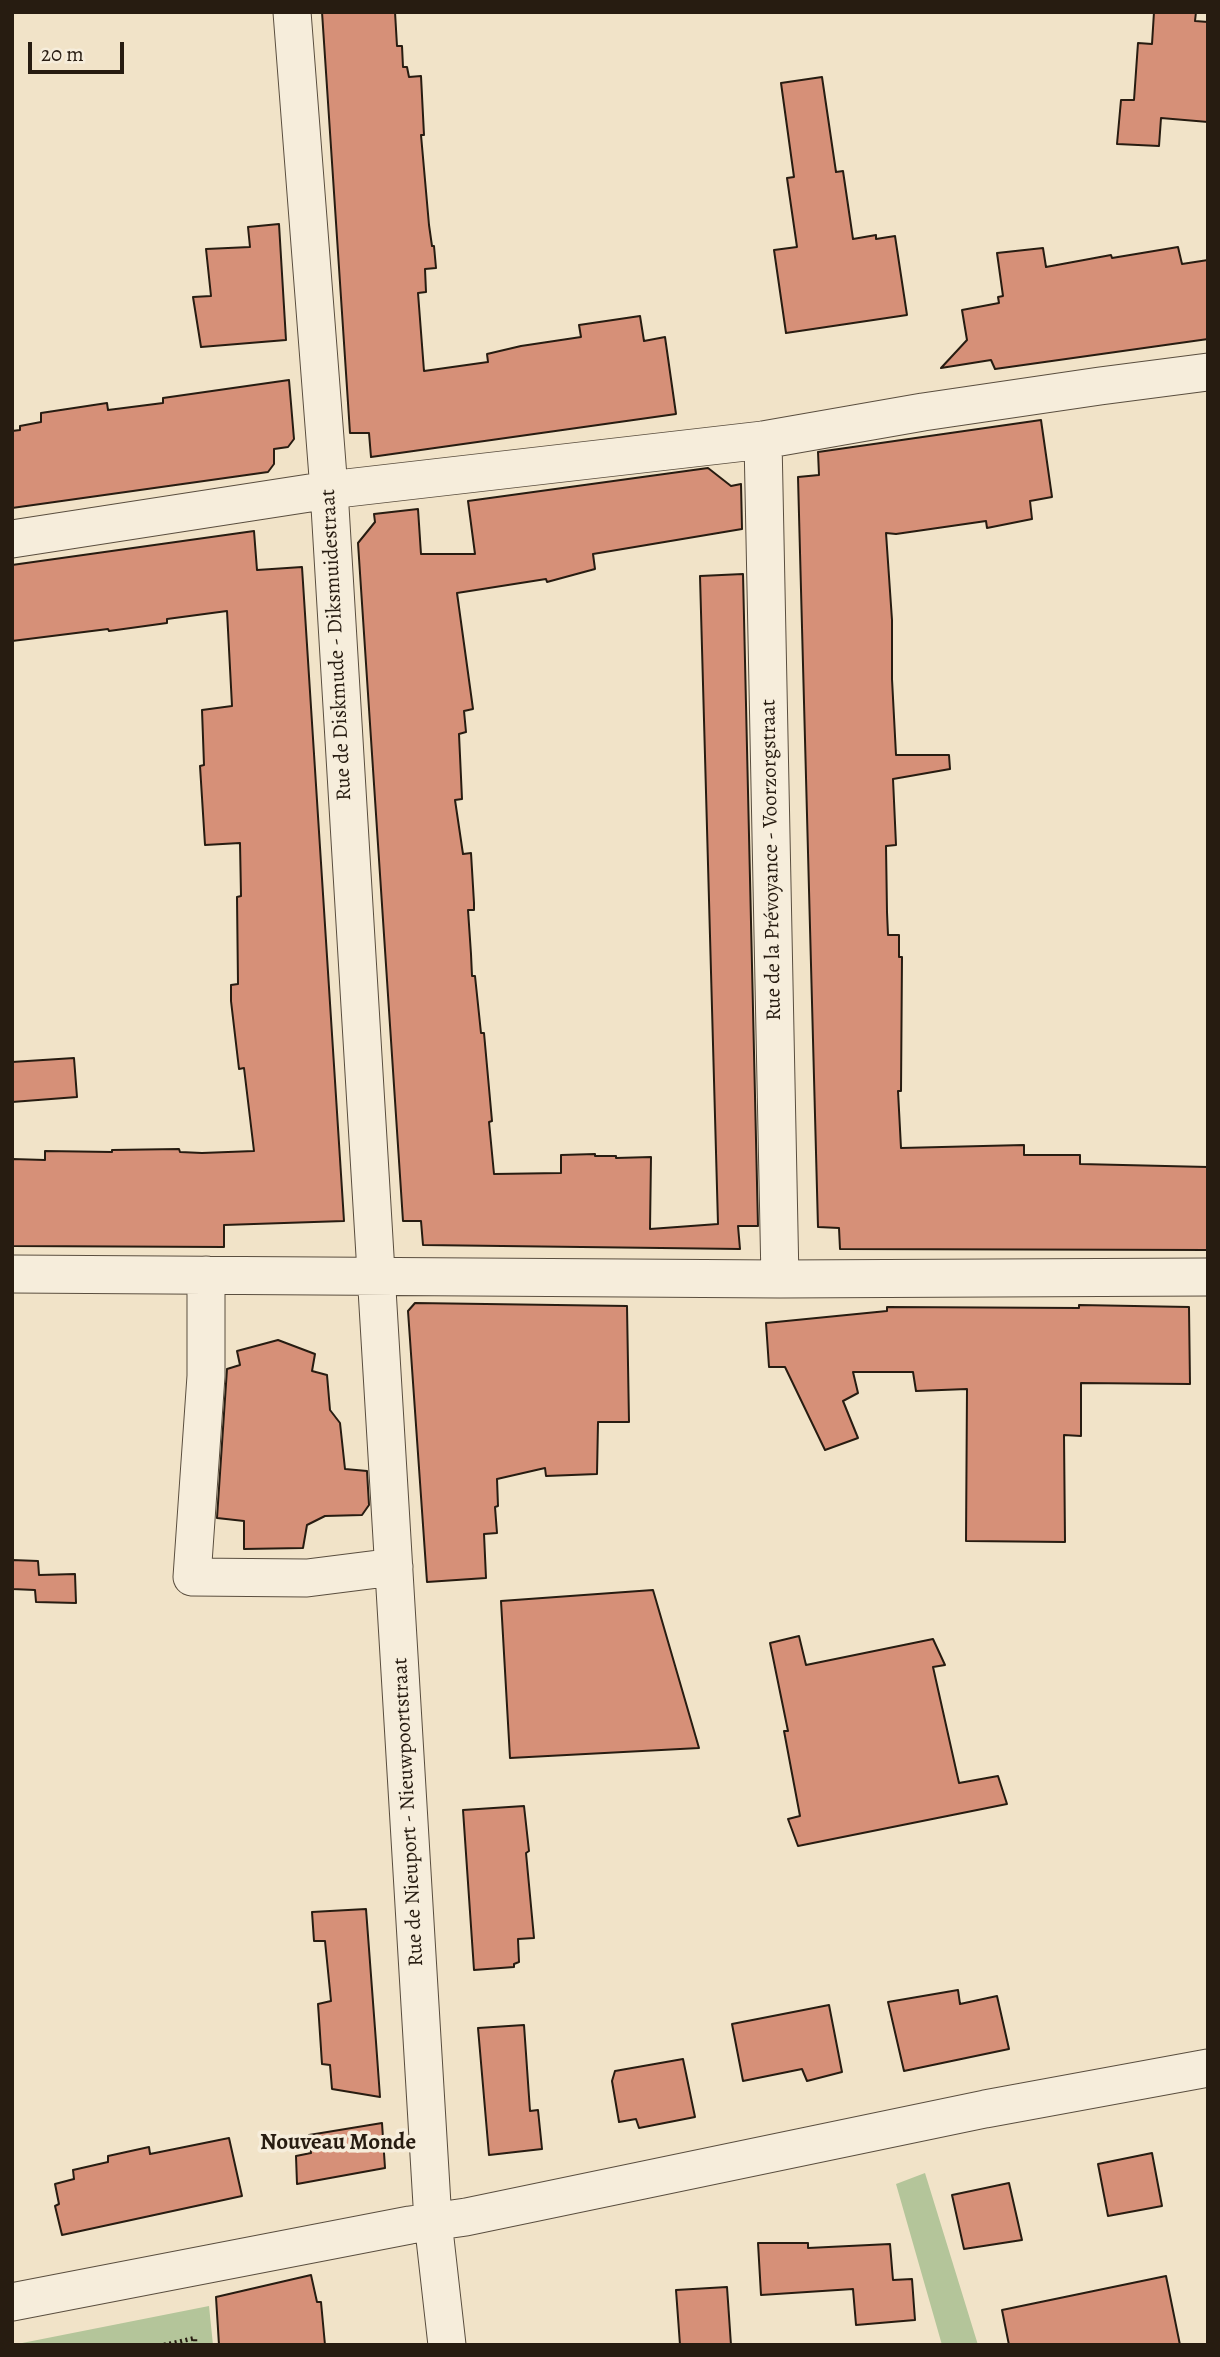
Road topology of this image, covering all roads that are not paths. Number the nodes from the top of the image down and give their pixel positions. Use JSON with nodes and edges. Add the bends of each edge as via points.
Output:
{"nodes":[{"id":1,"x":292,"y":12,"type":"edge"},
{"id":2,"x":1208,"y":372,"type":"edge"},
{"id":3,"x":762,"y":440,"type":"junction"},
{"id":4,"x":328,"y":490,"type":"junction"},
{"id":5,"x":12,"y":539,"type":"edge"},
{"id":6,"x":12,"y":1274,"type":"edge"},
{"id":7,"x":205,"y":1275,"type":"junction"},
{"id":8,"x":1208,"y":1277,"type":"edge"},
{"id":9,"x":374,"y":1278,"type":"junction"},
{"id":10,"x":780,"y":1279,"type":"junction"},
{"id":11,"x":394,"y":1567,"type":"junction"},
{"id":12,"x":1208,"y":2068,"type":"edge"},
{"id":13,"x":433,"y":2221,"type":"junction"},
{"id":14,"x":12,"y":2302,"type":"edge"},
{"id":15,"x":447,"y":2345,"type":"edge"}],
"edges":[{"from":1,"to":4,"type":"street","name":"Rue de Diskmude - Diksmuidestraat"},
{"from":2,"to":3,"type":"street"},
{"from":3,"to":4,"type":"street"},
{"from":3,"to":10,"type":"street","name":"Rue de la Prévoyance - Voorzorgstraat"},
{"from":4,"to":5,"type":"street"},
{"from":4,"to":9,"type":"street","name":"Rue de Diskmude - Diksmuidestraat"},
{"from":6,"to":7,"type":"street"},
{"from":7,"to":9,"type":"street"},
{"from":7,"to":11,"type":"street","via":[[206,1376],[192,1577],[307,1578]]},
{"from":8,"to":10,"type":"street"},
{"from":9,"to":10,"type":"street"},
{"from":9,"to":11,"type":"street","name":"Rue de Nieuport - Nieuwpoortstraat"},
{"from":11,"to":13,"type":"street","name":"Rue de Nieuport - Nieuwpoortstraat"},
{"from":12,"to":13,"type":"street"},
{"from":13,"to":14,"type":"street"},
{"from":13,"to":15,"type":"street","name":"Rue de Nieuport - Nieuwpoortstraat"}]}
